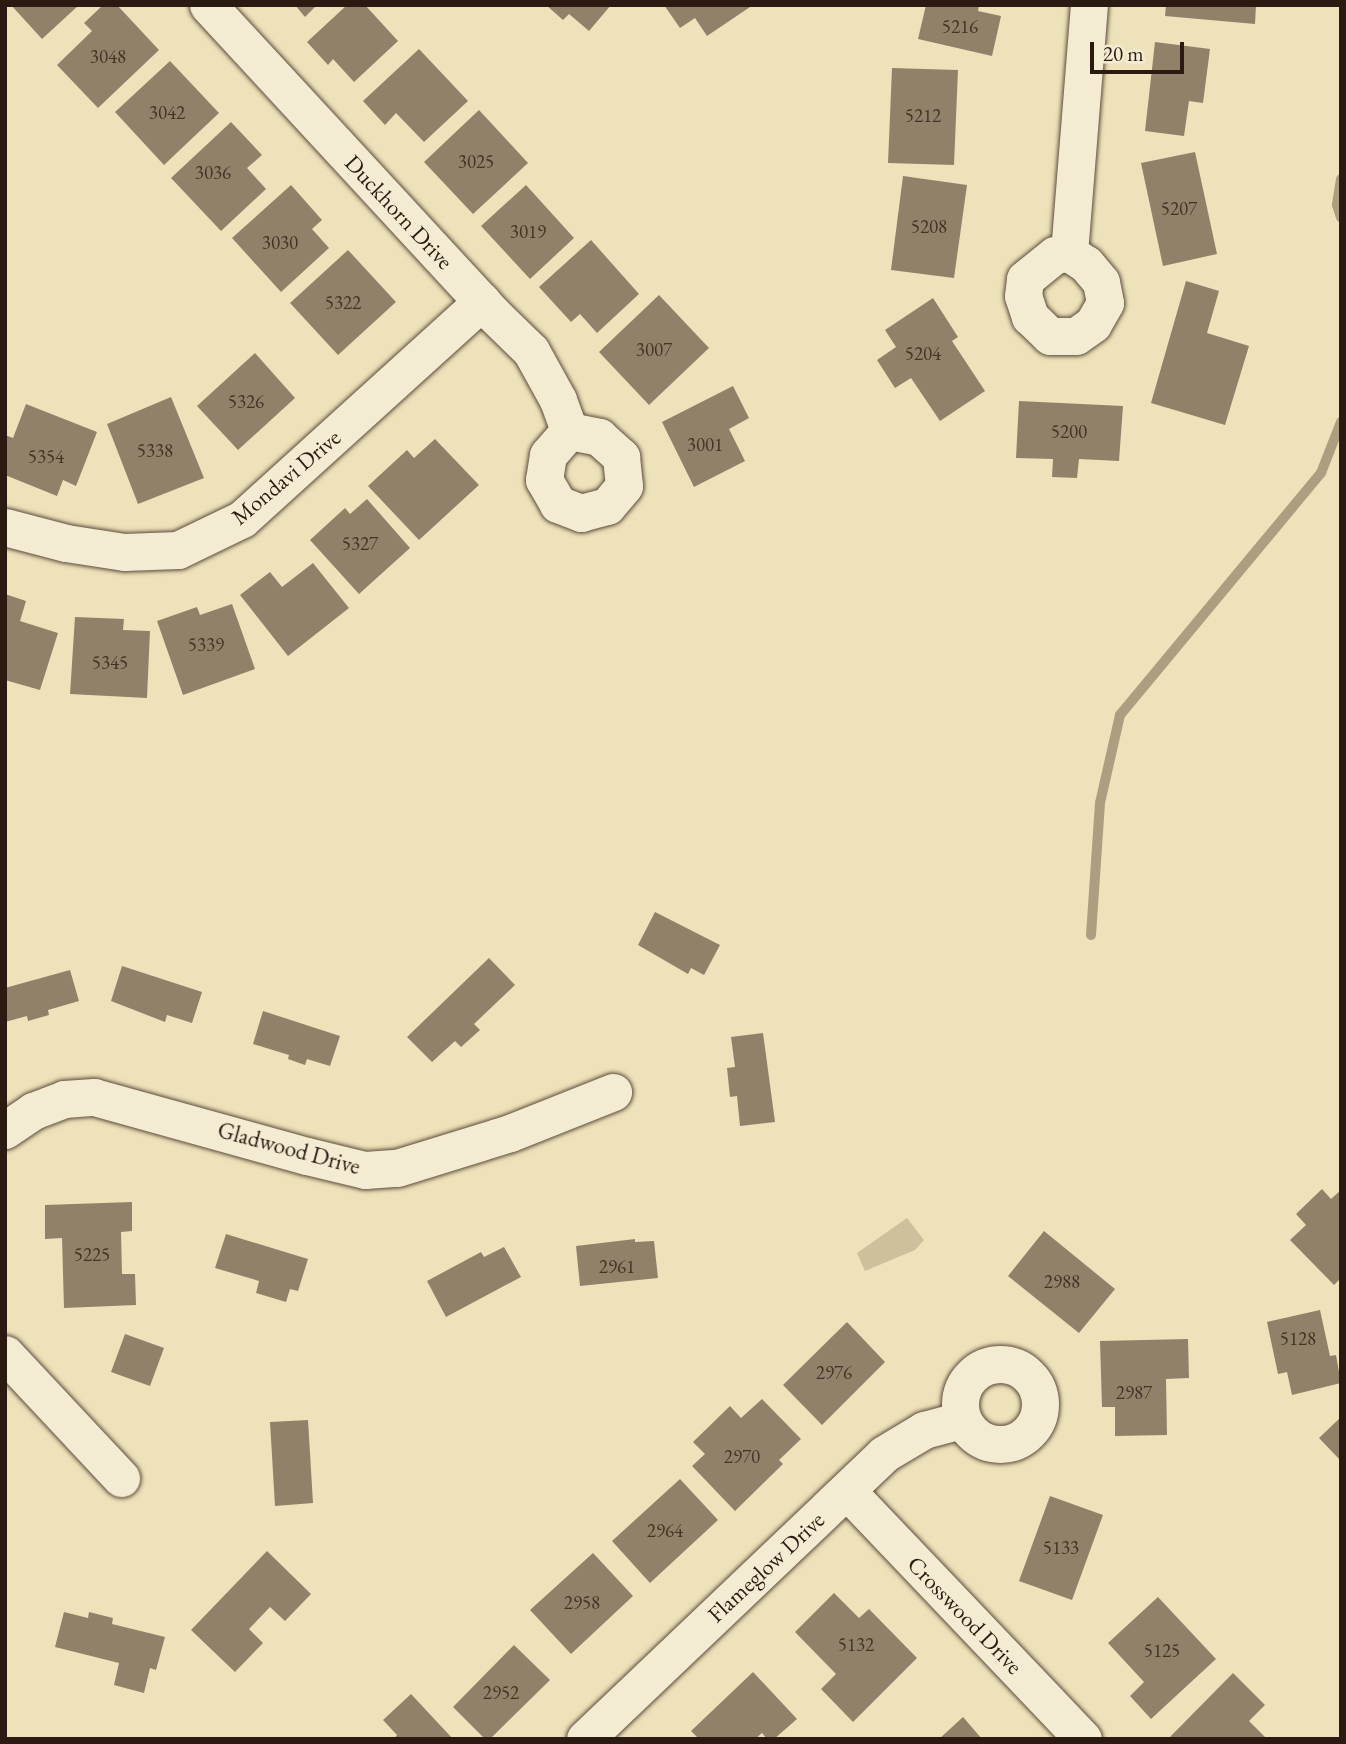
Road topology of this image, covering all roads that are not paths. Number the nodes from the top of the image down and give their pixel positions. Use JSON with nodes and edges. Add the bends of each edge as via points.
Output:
{"nodes":[{"id":1,"x":208,"y":5,"type":"edge"},
{"id":2,"x":1089,"y":5,"type":"edge"},
{"id":3,"x":1069,"y":253,"type":"dead end"},
{"id":4,"x":482,"y":301,"type":"junction"},
{"id":5,"x":569,"y":431,"type":"dead end"},
{"id":6,"x":5,"y":527,"type":"edge"},
{"id":7,"x":613,"y":1092,"type":"dead end"},
{"id":8,"x":5,"y":1130,"type":"edge"},
{"id":9,"x":5,"y":1354,"type":"edge"},
{"id":10,"x":962,"y":1420,"type":"dead end"},
{"id":11,"x":121,"y":1478,"type":"dead end"},
{"id":12,"x":847,"y":1491,"type":"junction"},
{"id":13,"x":585,"y":1739,"type":"edge"},
{"id":14,"x":1083,"y":1739,"type":"edge"}],
"edges":[{"from":1,"to":4,"type":"street","name":"Duckhorn Drive"},
{"from":2,"to":3,"type":"street"},
{"from":4,"to":5,"type":"street","name":"Duckhorn Drive","via":[[531,351]]},
{"from":4,"to":6,"type":"street","name":"Mondavi Drive","via":[[271,494],[221,530],[178,550],[124,552]]},
{"from":7,"to":8,"type":"street","name":"Gladwood Drive","via":[[510,1133],[397,1168],[365,1170],[94,1097],[64,1099],[33,1111]]},
{"from":9,"to":11,"type":"street"},
{"from":10,"to":12,"type":"street","name":"Flameglow Drive","via":[[924,1430],[884,1454]]},
{"from":12,"to":13,"type":"street","name":"Flameglow Drive"},
{"from":12,"to":14,"type":"street","name":"Crosswood Drive"}]}
